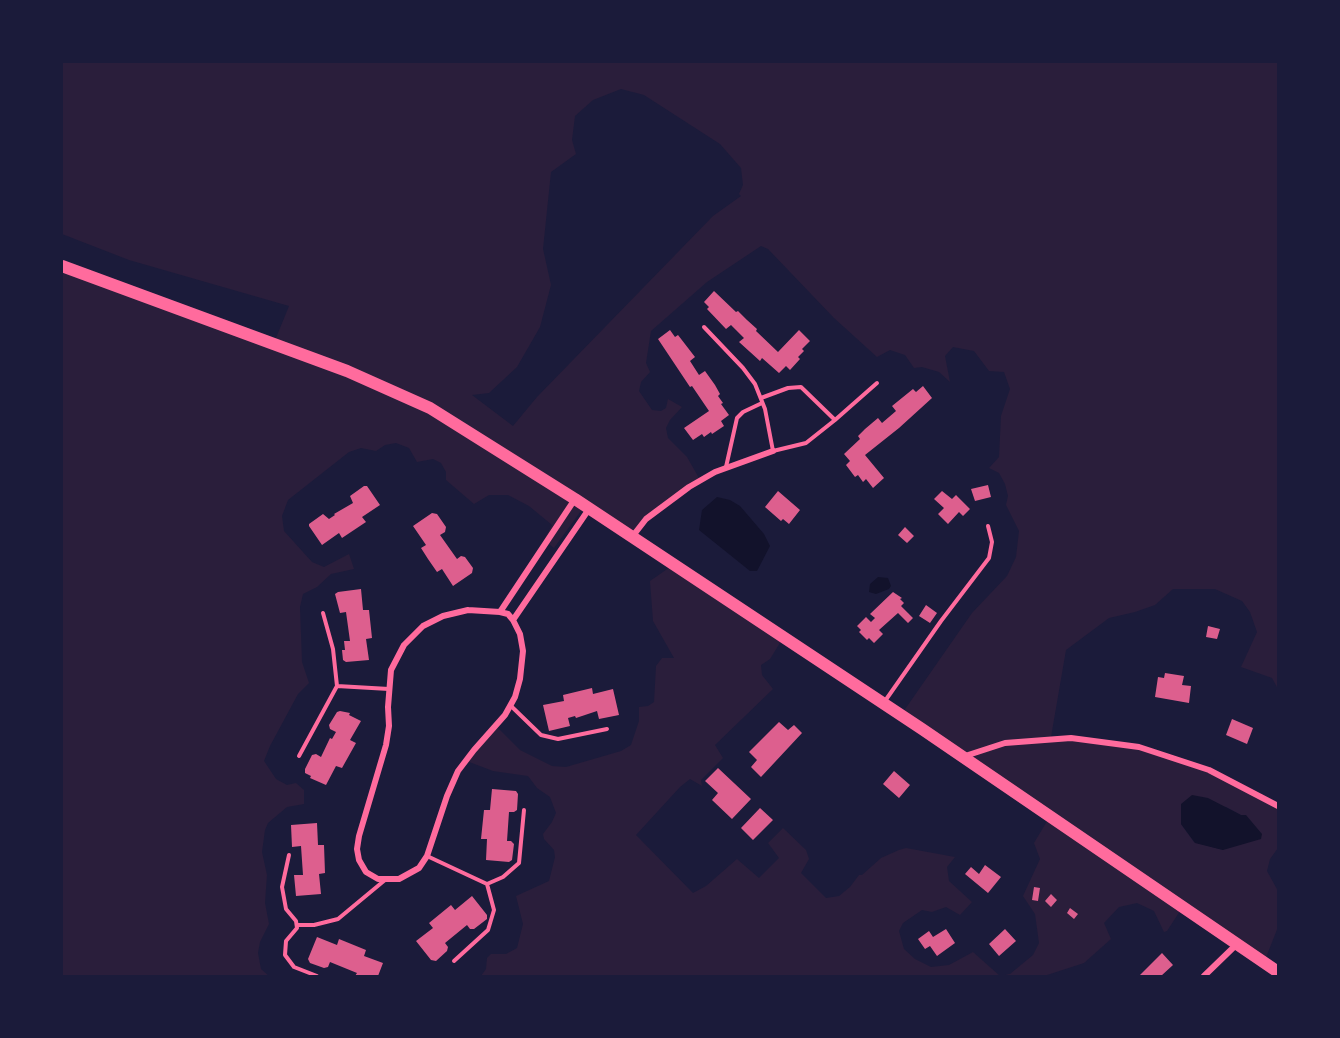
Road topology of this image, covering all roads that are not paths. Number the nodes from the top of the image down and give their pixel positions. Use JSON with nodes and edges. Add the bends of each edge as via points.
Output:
{"nodes":[{"id":1,"x":62,"y":266,"type":"edge"},
{"id":2,"x":704,"y":327,"type":"dead end"},
{"id":3,"x":877,"y":382,"type":"dead end"},
{"id":4,"x":761,"y":400,"type":"junction"},
{"id":5,"x":835,"y":420,"type":"junction"},
{"id":6,"x":773,"y":451,"type":"junction"},
{"id":7,"x":725,"y":468,"type":"junction"},
{"id":8,"x":575,"y":499,"type":"junction"},
{"id":9,"x":589,"y":509,"type":"junction"},
{"id":10,"x":988,"y":526,"type":"dead end"},
{"id":11,"x":632,"y":537,"type":"junction"},
{"id":12,"x":545,"y":544,"type":"junction"},
{"id":13,"x":559,"y":552,"type":"junction"},
{"id":14,"x":500,"y":612,"type":"junction"},
{"id":15,"x":323,"y":613,"type":"dead end"},
{"id":16,"x":513,"y":620,"type":"junction"},
{"id":17,"x":337,"y":686,"type":"junction"},
{"id":18,"x":389,"y":689,"type":"junction"},
{"id":19,"x":883,"y":704,"type":"junction"},
{"id":20,"x":511,"y":706,"type":"junction"},
{"id":21,"x":607,"y":729,"type":"dead end"},
{"id":22,"x":298,"y":756,"type":"dead end"},
{"id":23,"x":962,"y":757,"type":"junction"},
{"id":24,"x":1278,"y":806,"type":"edge"},
{"id":25,"x":524,"y":810,"type":"dead end"},
{"id":26,"x":289,"y":855,"type":"dead end"},
{"id":27,"x":427,"y":856,"type":"junction"},
{"id":28,"x":385,"y":880,"type":"junction"},
{"id":29,"x":488,"y":884,"type":"junction"},
{"id":30,"x":297,"y":925,"type":"junction"},
{"id":31,"x":1236,"y":945,"type":"junction"},
{"id":32,"x":454,"y":961,"type":"dead end"},
{"id":33,"x":1278,"y":972,"type":"edge"},
{"id":34,"x":316,"y":976,"type":"edge"},
{"id":35,"x":1204,"y":976,"type":"edge"}],
"edges":[{"from":1,"to":8,"type":"main road","via":[[347,371],[430,408]]},
{"from":2,"to":4,"type":"lane","via":[[743,368]]},
{"from":3,"to":5,"type":"lane"},
{"from":4,"to":5,"type":"lane","via":[[788,388],[801,387]]},
{"from":4,"to":6,"type":"lane"},
{"from":4,"to":7,"type":"lane","via":[[737,418]]},
{"from":5,"to":6,"type":"lane","via":[[806,443]]},
{"from":6,"to":7,"type":"street"},
{"from":7,"to":11,"type":"street","via":[[668,501]]},
{"from":8,"to":9,"type":"main road"},
{"from":8,"to":12,"type":"street"},
{"from":9,"to":11,"type":"main road"},
{"from":9,"to":13,"type":"street"},
{"from":10,"to":19,"type":"lane","via":[[992,542],[989,558]]},
{"from":11,"to":19,"type":"main road"},
{"from":12,"to":13,"type":"street"},
{"from":12,"to":14,"type":"street"},
{"from":13,"to":16,"type":"street"},
{"from":14,"to":16,"type":"street"},
{"from":14,"to":18,"type":"street","via":[[468,610],[423,626],[394,661]]},
{"from":15,"to":17,"type":"lane","via":[[333,649]]},
{"from":16,"to":20,"type":"street","via":[[522,658]]},
{"from":17,"to":18,"type":"lane"},
{"from":17,"to":22,"type":"lane"},
{"from":18,"to":28,"type":"street","via":[[386,745],[357,849],[366,872]]},
{"from":19,"to":23,"type":"main road"},
{"from":20,"to":21,"type":"lane","via":[[541,735],[558,739]]},
{"from":20,"to":27,"type":"street","via":[[458,771]]},
{"from":23,"to":24,"type":"street","via":[[1005,743],[1071,738],[1139,747],[1209,770]]},
{"from":23,"to":31,"type":"main road"},
{"from":25,"to":29,"type":"lane","via":[[519,863]]},
{"from":26,"to":30,"type":"lane","via":[[282,887],[286,909]]},
{"from":27,"to":28,"type":"street","via":[[406,877]]},
{"from":27,"to":29,"type":"lane"},
{"from":28,"to":30,"type":"lane","via":[[338,919]]},
{"from":29,"to":32,"type":"lane","via":[[494,910],[488,930]]},
{"from":30,"to":34,"type":"lane","via":[[286,941],[285,955],[294,967]]},
{"from":31,"to":33,"type":"main road"},
{"from":31,"to":35,"type":"street"}]}
